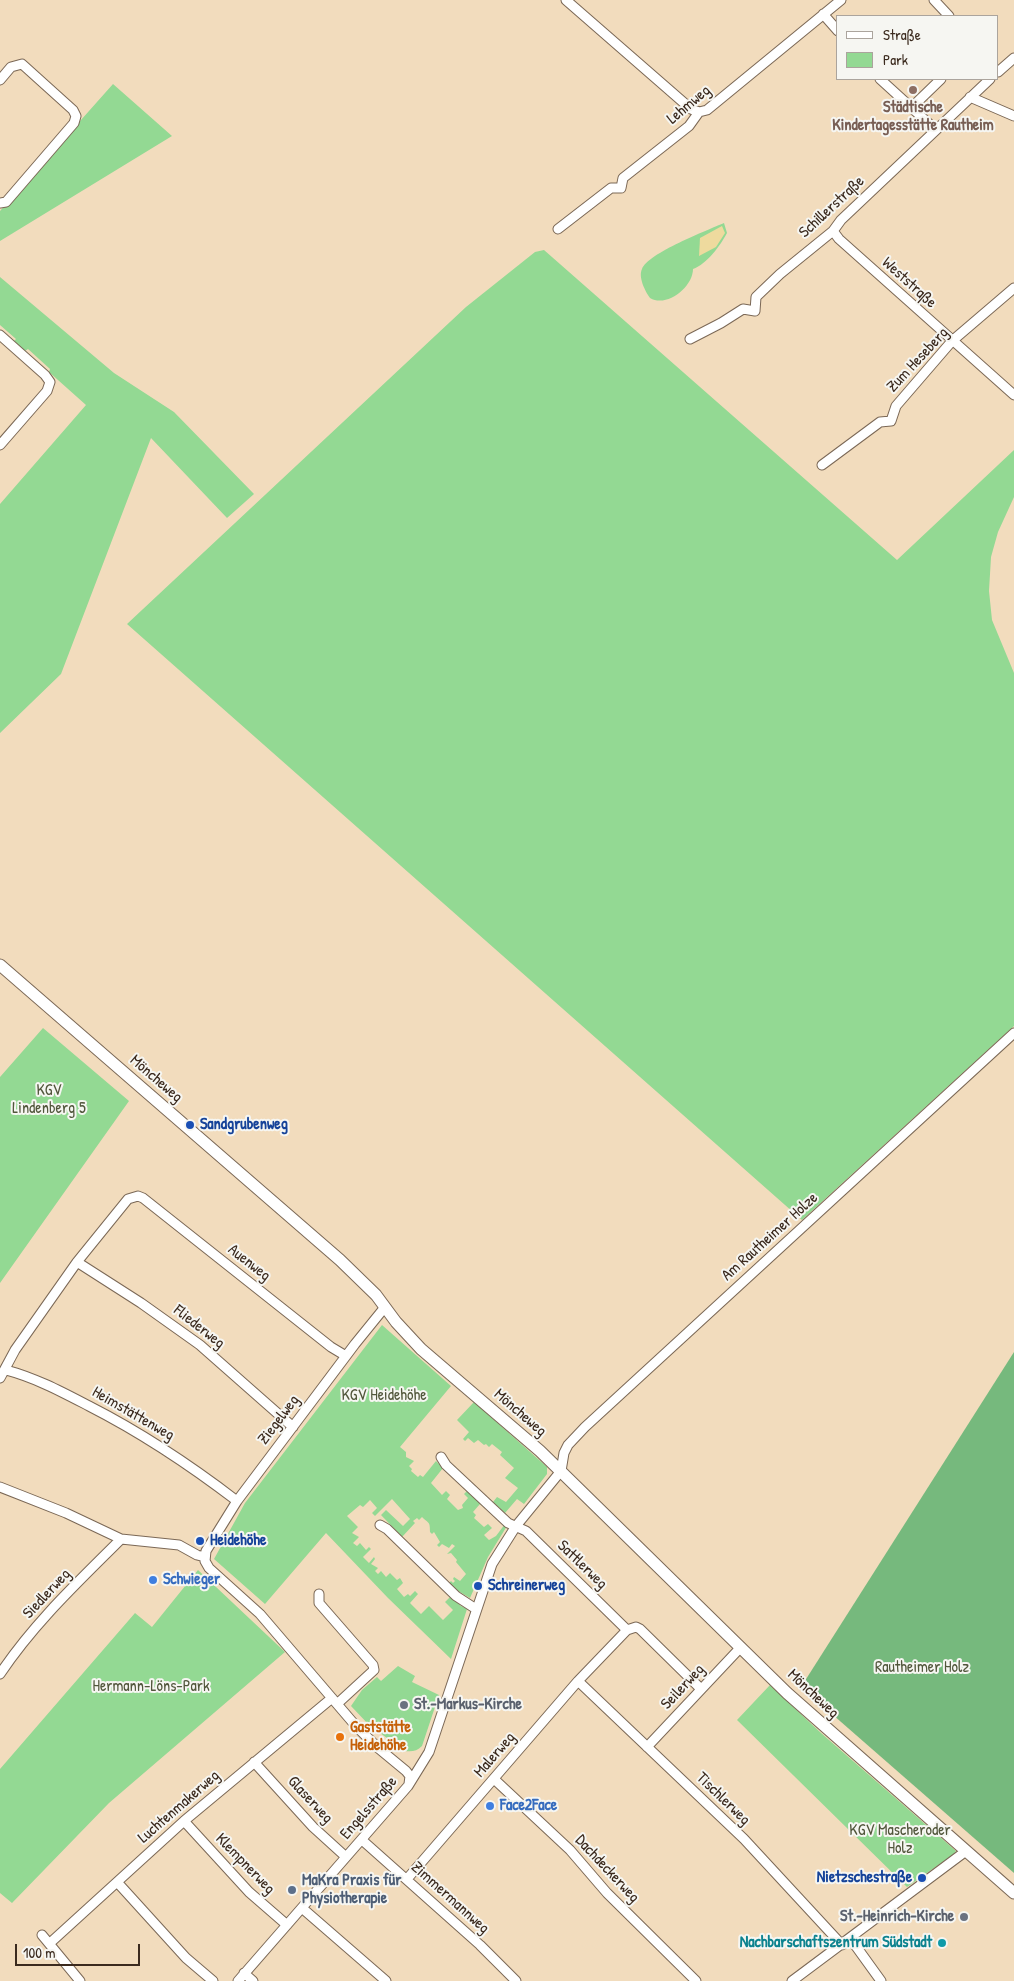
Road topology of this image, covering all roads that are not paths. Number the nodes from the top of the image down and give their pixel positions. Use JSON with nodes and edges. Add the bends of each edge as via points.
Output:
{"nodes":[{"id":1,"x":566,"y":0,"type":"edge"},
{"id":2,"x":841,"y":0,"type":"edge"},
{"id":3,"x":934,"y":0,"type":"edge"},
{"id":4,"x":823,"y":14,"type":"junction"},
{"id":5,"x":948,"y":15,"type":"edge"},
{"id":6,"x":836,"y":29,"type":"edge"},
{"id":7,"x":1014,"y":58,"type":"edge"},
{"id":8,"x":999,"y":71,"type":"edge"},
{"id":9,"x":0,"y":80,"type":"edge"},
{"id":10,"x":881,"y":80,"type":"edge"},
{"id":11,"x":940,"y":80,"type":"edge"},
{"id":12,"x":989,"y":80,"type":"edge"},
{"id":13,"x":970,"y":97,"type":"junction"},
{"id":14,"x":911,"y":108,"type":"junction"},
{"id":15,"x":699,"y":112,"type":"junction"},
{"id":16,"x":1014,"y":116,"type":"edge"},
{"id":17,"x":936,"y":130,"type":"junction"},
{"id":18,"x":0,"y":203,"type":"edge"},
{"id":19,"x":558,"y":229,"type":"dead end"},
{"id":20,"x":833,"y":231,"type":"junction"},
{"id":21,"x":1014,"y":288,"type":"edge"},
{"id":22,"x":0,"y":335,"type":"edge"},
{"id":23,"x":690,"y":339,"type":"dead end"},
{"id":24,"x":952,"y":341,"type":"junction"},
{"id":25,"x":1014,"y":395,"type":"edge"},
{"id":26,"x":0,"y":445,"type":"edge"},
{"id":27,"x":822,"y":464,"type":"dead end"},
{"id":28,"x":0,"y":965,"type":"edge"},
{"id":29,"x":1014,"y":1034,"type":"edge"},
{"id":30,"x":77,"y":1262,"type":"junction"},
{"id":31,"x":385,"y":1307,"type":"junction"},
{"id":32,"x":346,"y":1356,"type":"junction"},
{"id":33,"x":6,"y":1370,"type":"junction"},
{"id":34,"x":0,"y":1378,"type":"edge"},
{"id":35,"x":293,"y":1427,"type":"junction"},
{"id":36,"x":441,"y":1457,"type":"dead end"},
{"id":37,"x":561,"y":1471,"type":"junction"},
{"id":38,"x":0,"y":1487,"type":"edge"},
{"id":39,"x":236,"y":1501,"type":"junction"},
{"id":40,"x":380,"y":1525,"type":"dead end"},
{"id":41,"x":516,"y":1526,"type":"junction"},
{"id":42,"x":121,"y":1539,"type":"junction"},
{"id":43,"x":205,"y":1557,"type":"junction"},
{"id":44,"x":319,"y":1594,"type":"dead end"},
{"id":45,"x":476,"y":1609,"type":"junction"},
{"id":46,"x":627,"y":1630,"type":"junction"},
{"id":47,"x":741,"y":1647,"type":"junction"},
{"id":48,"x":0,"y":1674,"type":"edge"},
{"id":49,"x":578,"y":1681,"type":"junction"},
{"id":50,"x":701,"y":1689,"type":"junction"},
{"id":51,"x":335,"y":1701,"type":"junction"},
{"id":52,"x":647,"y":1747,"type":"junction"},
{"id":53,"x":254,"y":1762,"type":"junction"},
{"id":54,"x":494,"y":1779,"type":"junction"},
{"id":55,"x":408,"y":1786,"type":"junction"},
{"id":56,"x":184,"y":1821,"type":"junction"},
{"id":57,"x":362,"y":1840,"type":"junction"},
{"id":58,"x":966,"y":1851,"type":"junction"},
{"id":59,"x":346,"y":1857,"type":"junction"},
{"id":60,"x":407,"y":1879,"type":"junction"},
{"id":61,"x":117,"y":1882,"type":"junction"},
{"id":62,"x":1014,"y":1893,"type":"edge"},
{"id":63,"x":302,"y":1908,"type":"junction"},
{"id":64,"x":287,"y":1925,"type":"junction"},
{"id":65,"x":42,"y":1935,"type":"dead end"},
{"id":66,"x":850,"y":1938,"type":"junction"},
{"id":67,"x":50,"y":1943,"type":"junction"},
{"id":68,"x":842,"y":1944,"type":"junction"},
{"id":69,"x":244,"y":1973,"type":"junction"},
{"id":70,"x":80,"y":1981,"type":"edge"},
{"id":71,"x":213,"y":1981,"type":"edge"},
{"id":72,"x":238,"y":1981,"type":"edge"},
{"id":73,"x":254,"y":1981,"type":"edge"},
{"id":74,"x":386,"y":1981,"type":"edge"},
{"id":75,"x":516,"y":1981,"type":"edge"},
{"id":76,"x":696,"y":1981,"type":"edge"},
{"id":77,"x":792,"y":1981,"type":"edge"},
{"id":78,"x":881,"y":1981,"type":"edge"}],
"edges":[{"from":1,"to":15,"type":"street","via":[[691,109]]},
{"from":2,"to":4,"type":"street","name":"Lehmweg"},
{"from":3,"to":5,"type":"street"},
{"from":4,"to":6,"type":"street"},
{"from":4,"to":15,"type":"street","name":"Lehmweg","via":[[706,110]]},
{"from":7,"to":8,"type":"street"},
{"from":9,"to":18,"type":"street","via":[[11,67],[22,64],[76,116],[74,123],[6,202]]},
{"from":10,"to":14,"type":"street"},
{"from":11,"to":14,"type":"street"},
{"from":12,"to":13,"type":"street","name":"Schillerstraße"},
{"from":13,"to":16,"type":"street"},
{"from":13,"to":17,"type":"street","name":"Schillerstraße"},
{"from":14,"to":17,"type":"street"},
{"from":15,"to":19,"type":"street","name":"Lehmweg","via":[[689,126],[623,178],[620,188],[611,188]]},
{"from":17,"to":20,"type":"street","name":"Schillerstraße"},
{"from":20,"to":23,"type":"street","name":"Schillerstraße","via":[[756,298],[755,311],[743,309],[722,324]]},
{"from":20,"to":24,"type":"street","name":"Weststraße"},
{"from":21,"to":24,"type":"street","name":"Zum Heseberg"},
{"from":22,"to":26,"type":"street","via":[[50,382],[47,391]]},
{"from":24,"to":25,"type":"street","name":"Weststraße"},
{"from":24,"to":27,"type":"street","name":"Zum Heseberg","via":[[896,406],[891,421],[880,422]]},
{"from":28,"to":31,"type":"main road","name":"Möncheweg","via":[[340,1260]]},
{"from":29,"to":37,"type":"street","name":"Am Rautheimer Holze","via":[[585,1427],[568,1445]]},
{"from":30,"to":32,"type":"street","name":"Auenweg","via":[[128,1200],[143,1198]]},
{"from":30,"to":33,"type":"street","via":[[15,1350]]},
{"from":30,"to":35,"type":"street","name":"Fliederweg","via":[[193,1340]]},
{"from":31,"to":32,"type":"street","name":"Ziegelweg"},
{"from":31,"to":37,"type":"main road","name":"Möncheweg","via":[[421,1349]]},
{"from":32,"to":35,"type":"street","name":"Ziegelweg"},
{"from":33,"to":34,"type":"street"},
{"from":33,"to":39,"type":"street","name":"Heimstättenweg","via":[[46,1384],[138,1433],[174,1454]]},
{"from":35,"to":39,"type":"street","name":"Ziegelweg"},
{"from":36,"to":41,"type":"street","name":"Sattlerweg","via":[[446,1465]]},
{"from":37,"to":41,"type":"street","name":"Engelsstraße"},
{"from":37,"to":47,"type":"main road","name":"Möncheweg"},
{"from":38,"to":42,"type":"street"},
{"from":39,"to":43,"type":"street","name":"Ziegelweg"},
{"from":40,"to":45,"type":"street","via":[[388,1529],[456,1596]]},
{"from":41,"to":45,"type":"street","name":"Engelsstraße","via":[[492,1564]]},
{"from":41,"to":46,"type":"street","name":"Sattlerweg","via":[[526,1531]]},
{"from":42,"to":43,"type":"street","via":[[179,1545]]},
{"from":42,"to":48,"type":"street","name":"Siedlerweg","via":[[47,1613]]},
{"from":43,"to":51,"type":"street","via":[[209,1568],[260,1614]]},
{"from":44,"to":51,"type":"street","name":"Luchtenmakerweg","via":[[319,1603],[374,1670]]},
{"from":45,"to":55,"type":"street","name":"Engelsstraße","via":[[430,1752]]},
{"from":46,"to":49,"type":"street","name":"Malerweg"},
{"from":46,"to":50,"type":"street","name":"Sattlerweg","via":[[636,1626],[640,1629]]},
{"from":47,"to":50,"type":"street","name":"Seilerweg"},
{"from":47,"to":58,"type":"main road","name":"Möncheweg","via":[[803,1708]]},
{"from":49,"to":52,"type":"street","name":"Tischlerweg"},
{"from":49,"to":54,"type":"street","name":"Malerweg"},
{"from":50,"to":52,"type":"street","name":"Seilerweg"},
{"from":51,"to":53,"type":"street","name":"Luchtenmakerweg"},
{"from":51,"to":55,"type":"street","via":[[377,1747],[406,1771],[410,1776]]},
{"from":52,"to":68,"type":"street","name":"Tischlerweg","via":[[761,1857]]},
{"from":53,"to":56,"type":"street","name":"Luchtenmakerweg"},
{"from":53,"to":59,"type":"street","name":"Glaserweg","via":[[313,1827]]},
{"from":54,"to":60,"type":"street","name":"Malerweg"},
{"from":54,"to":76,"type":"street","name":"Dachdeckerweg","via":[[570,1850],[607,1893]]},
{"from":55,"to":57,"type":"street","name":"Engelsstraße"},
{"from":56,"to":61,"type":"street","name":"Luchtenmakerweg"},
{"from":56,"to":64,"type":"street","name":"Klempnerweg","via":[[250,1892]]},
{"from":57,"to":59,"type":"street","name":"Engelsstraße"},
{"from":57,"to":60,"type":"street","name":"Zimmermannweg"},
{"from":58,"to":62,"type":"main road","name":"Möncheweg"},
{"from":58,"to":66,"type":"street"},
{"from":59,"to":63,"type":"street","name":"Engelsstraße"},
{"from":60,"to":75,"type":"street","name":"Zimmermannweg"},
{"from":61,"to":67,"type":"street","name":"Luchtenmakerweg"},
{"from":61,"to":71,"type":"street","via":[[186,1958]]},
{"from":63,"to":64,"type":"street","name":"Engelsstraße"},
{"from":63,"to":74,"type":"street"},
{"from":64,"to":69,"type":"street","name":"Engelsstraße"},
{"from":65,"to":67,"type":"street"},
{"from":66,"to":68,"type":"street"},
{"from":66,"to":78,"type":"street"},
{"from":67,"to":70,"type":"street"},
{"from":68,"to":77,"type":"street"},
{"from":69,"to":72,"type":"street","name":"Engelsstraße"},
{"from":69,"to":73,"type":"street"}]}
